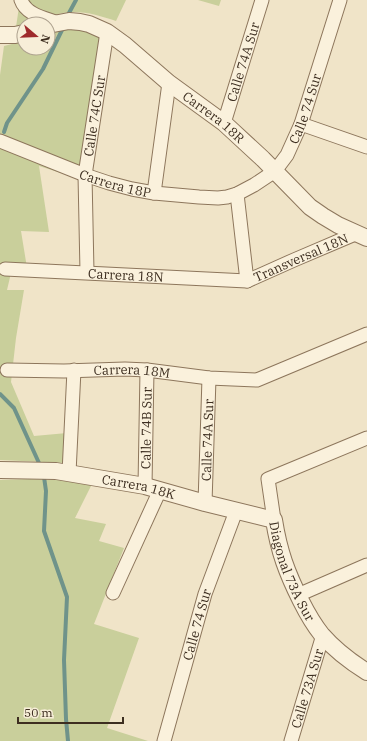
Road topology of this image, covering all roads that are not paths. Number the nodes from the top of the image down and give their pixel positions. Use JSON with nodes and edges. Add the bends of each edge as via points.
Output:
{"nodes":[{"id":1,"x":21,"y":0,"type":"edge"},
{"id":2,"x":262,"y":0,"type":"edge"},
{"id":3,"x":340,"y":0,"type":"edge"},
{"id":4,"x":37,"y":16,"type":"edge"},
{"id":5,"x":56,"y":23,"type":"edge"},
{"id":6,"x":107,"y":32,"type":"junction"},
{"id":7,"x":0,"y":35,"type":"edge"},
{"id":8,"x":16,"y":35,"type":"edge"},
{"id":9,"x":169,"y":82,"type":"junction"},
{"id":10,"x":224,"y":123,"type":"junction"},
{"id":11,"x":301,"y":124,"type":"junction"},
{"id":12,"x":0,"y":141,"type":"edge"},
{"id":13,"x":367,"y":147,"type":"edge"},
{"id":14,"x":275,"y":171,"type":"junction"},
{"id":15,"x":85,"y":175,"type":"junction"},
{"id":16,"x":154,"y":193,"type":"junction"},
{"id":17,"x":236,"y":194,"type":"junction"},
{"id":18,"x":361,"y":236,"type":"edge"},
{"id":19,"x":5,"y":269,"type":"dead end"},
{"id":20,"x":87,"y":272,"type":"junction"},
{"id":21,"x":247,"y":281,"type":"junction"},
{"id":22,"x":367,"y":334,"type":"edge"},
{"id":23,"x":8,"y":370,"type":"dead end"},
{"id":24,"x":74,"y":370,"type":"junction"},
{"id":25,"x":147,"y":370,"type":"junction"},
{"id":26,"x":209,"y":378,"type":"junction"},
{"id":27,"x":367,"y":438,"type":"edge"},
{"id":28,"x":0,"y":470,"type":"edge"},
{"id":29,"x":69,"y":473,"type":"junction"},
{"id":30,"x":152,"y":488,"type":"junction"},
{"id":31,"x":205,"y":503,"type":"junction"},
{"id":32,"x":236,"y":511,"type":"junction"},
{"id":33,"x":274,"y":520,"type":"junction"},
{"id":34,"x":367,"y":565,"type":"edge"},
{"id":35,"x":113,"y":593,"type":"dead end"},
{"id":36,"x":298,"y":595,"type":"junction"},
{"id":37,"x":322,"y":635,"type":"junction"},
{"id":38,"x":367,"y":672,"type":"edge"},
{"id":39,"x":164,"y":741,"type":"edge"},
{"id":40,"x":291,"y":741,"type":"edge"}],
"edges":[{"from":1,"to":4,"type":"street","via":[[25,9]]},
{"from":2,"to":10,"type":"street","name":"Calle 74A Sur"},
{"from":3,"to":11,"type":"street","name":"Calle 74 Sur"},
{"from":5,"to":6,"type":"street","name":"Carrera 18R","via":[[80,22]]},
{"from":6,"to":9,"type":"street","name":"Carrera 18R"},
{"from":6,"to":15,"type":"street","name":"Calle 74C Sur"},
{"from":7,"to":8,"type":"street"},
{"from":9,"to":10,"type":"street","name":"Carrera 18R"},
{"from":9,"to":16,"type":"street"},
{"from":10,"to":14,"type":"street","name":"Carrera 18R"},
{"from":11,"to":13,"type":"street"},
{"from":11,"to":14,"type":"street","name":"Calle 74 Sur","via":[[287,155]]},
{"from":12,"to":15,"type":"street","name":"Carrera 18P"},
{"from":14,"to":17,"type":"street","name":"Calle 74 Sur"},
{"from":14,"to":18,"type":"street","name":"Carrera 18R","via":[[310,207]]},
{"from":15,"to":16,"type":"street","name":"Carrera 18P"},
{"from":15,"to":20,"type":"street","name":"Calle 74C Sur"},
{"from":16,"to":17,"type":"street","name":"Carrera 18P","via":[[218,198]]},
{"from":17,"to":21,"type":"street"},
{"from":18,"to":21,"type":"street","name":"Transversal 18N","via":[[294,260]]},
{"from":19,"to":20,"type":"street","name":"Carrera 18N"},
{"from":20,"to":21,"type":"street","name":"Carrera 18N"},
{"from":22,"to":26,"type":"street","name":"Carrera 18M","via":[[257,380]]},
{"from":23,"to":24,"type":"street","name":"Carrera 18M"},
{"from":24,"to":25,"type":"street","name":"Carrera 18M"},
{"from":24,"to":29,"type":"street"},
{"from":25,"to":26,"type":"street","name":"Carrera 18M"},
{"from":25,"to":30,"type":"street","name":"Calle 74B Sur"},
{"from":26,"to":31,"type":"street","name":"Calle 74A Sur"},
{"from":27,"to":33,"type":"street","name":"Diagonal 73A Sur","via":[[268,479]]},
{"from":28,"to":29,"type":"street","name":"Carrera 18K"},
{"from":29,"to":30,"type":"street","name":"Carrera 18K"},
{"from":30,"to":31,"type":"street","name":"Carrera 18K"},
{"from":30,"to":35,"type":"street","name":"Calle 74B Sur"},
{"from":31,"to":32,"type":"street","name":"Carrera 18K"},
{"from":32,"to":33,"type":"street","name":"Carrera 18K"},
{"from":32,"to":39,"type":"street","name":"Calle 74 Sur","via":[[205,594]]},
{"from":33,"to":36,"type":"street","name":"Diagonal 73A Sur","via":[[280,549]]},
{"from":34,"to":36,"type":"street"},
{"from":36,"to":37,"type":"street","name":"Diagonal 73A Sur"},
{"from":37,"to":38,"type":"street","name":"Diagonal 73A Sur","via":[[340,653]]},
{"from":37,"to":40,"type":"street","name":"Calle 73A Sur"}]}
